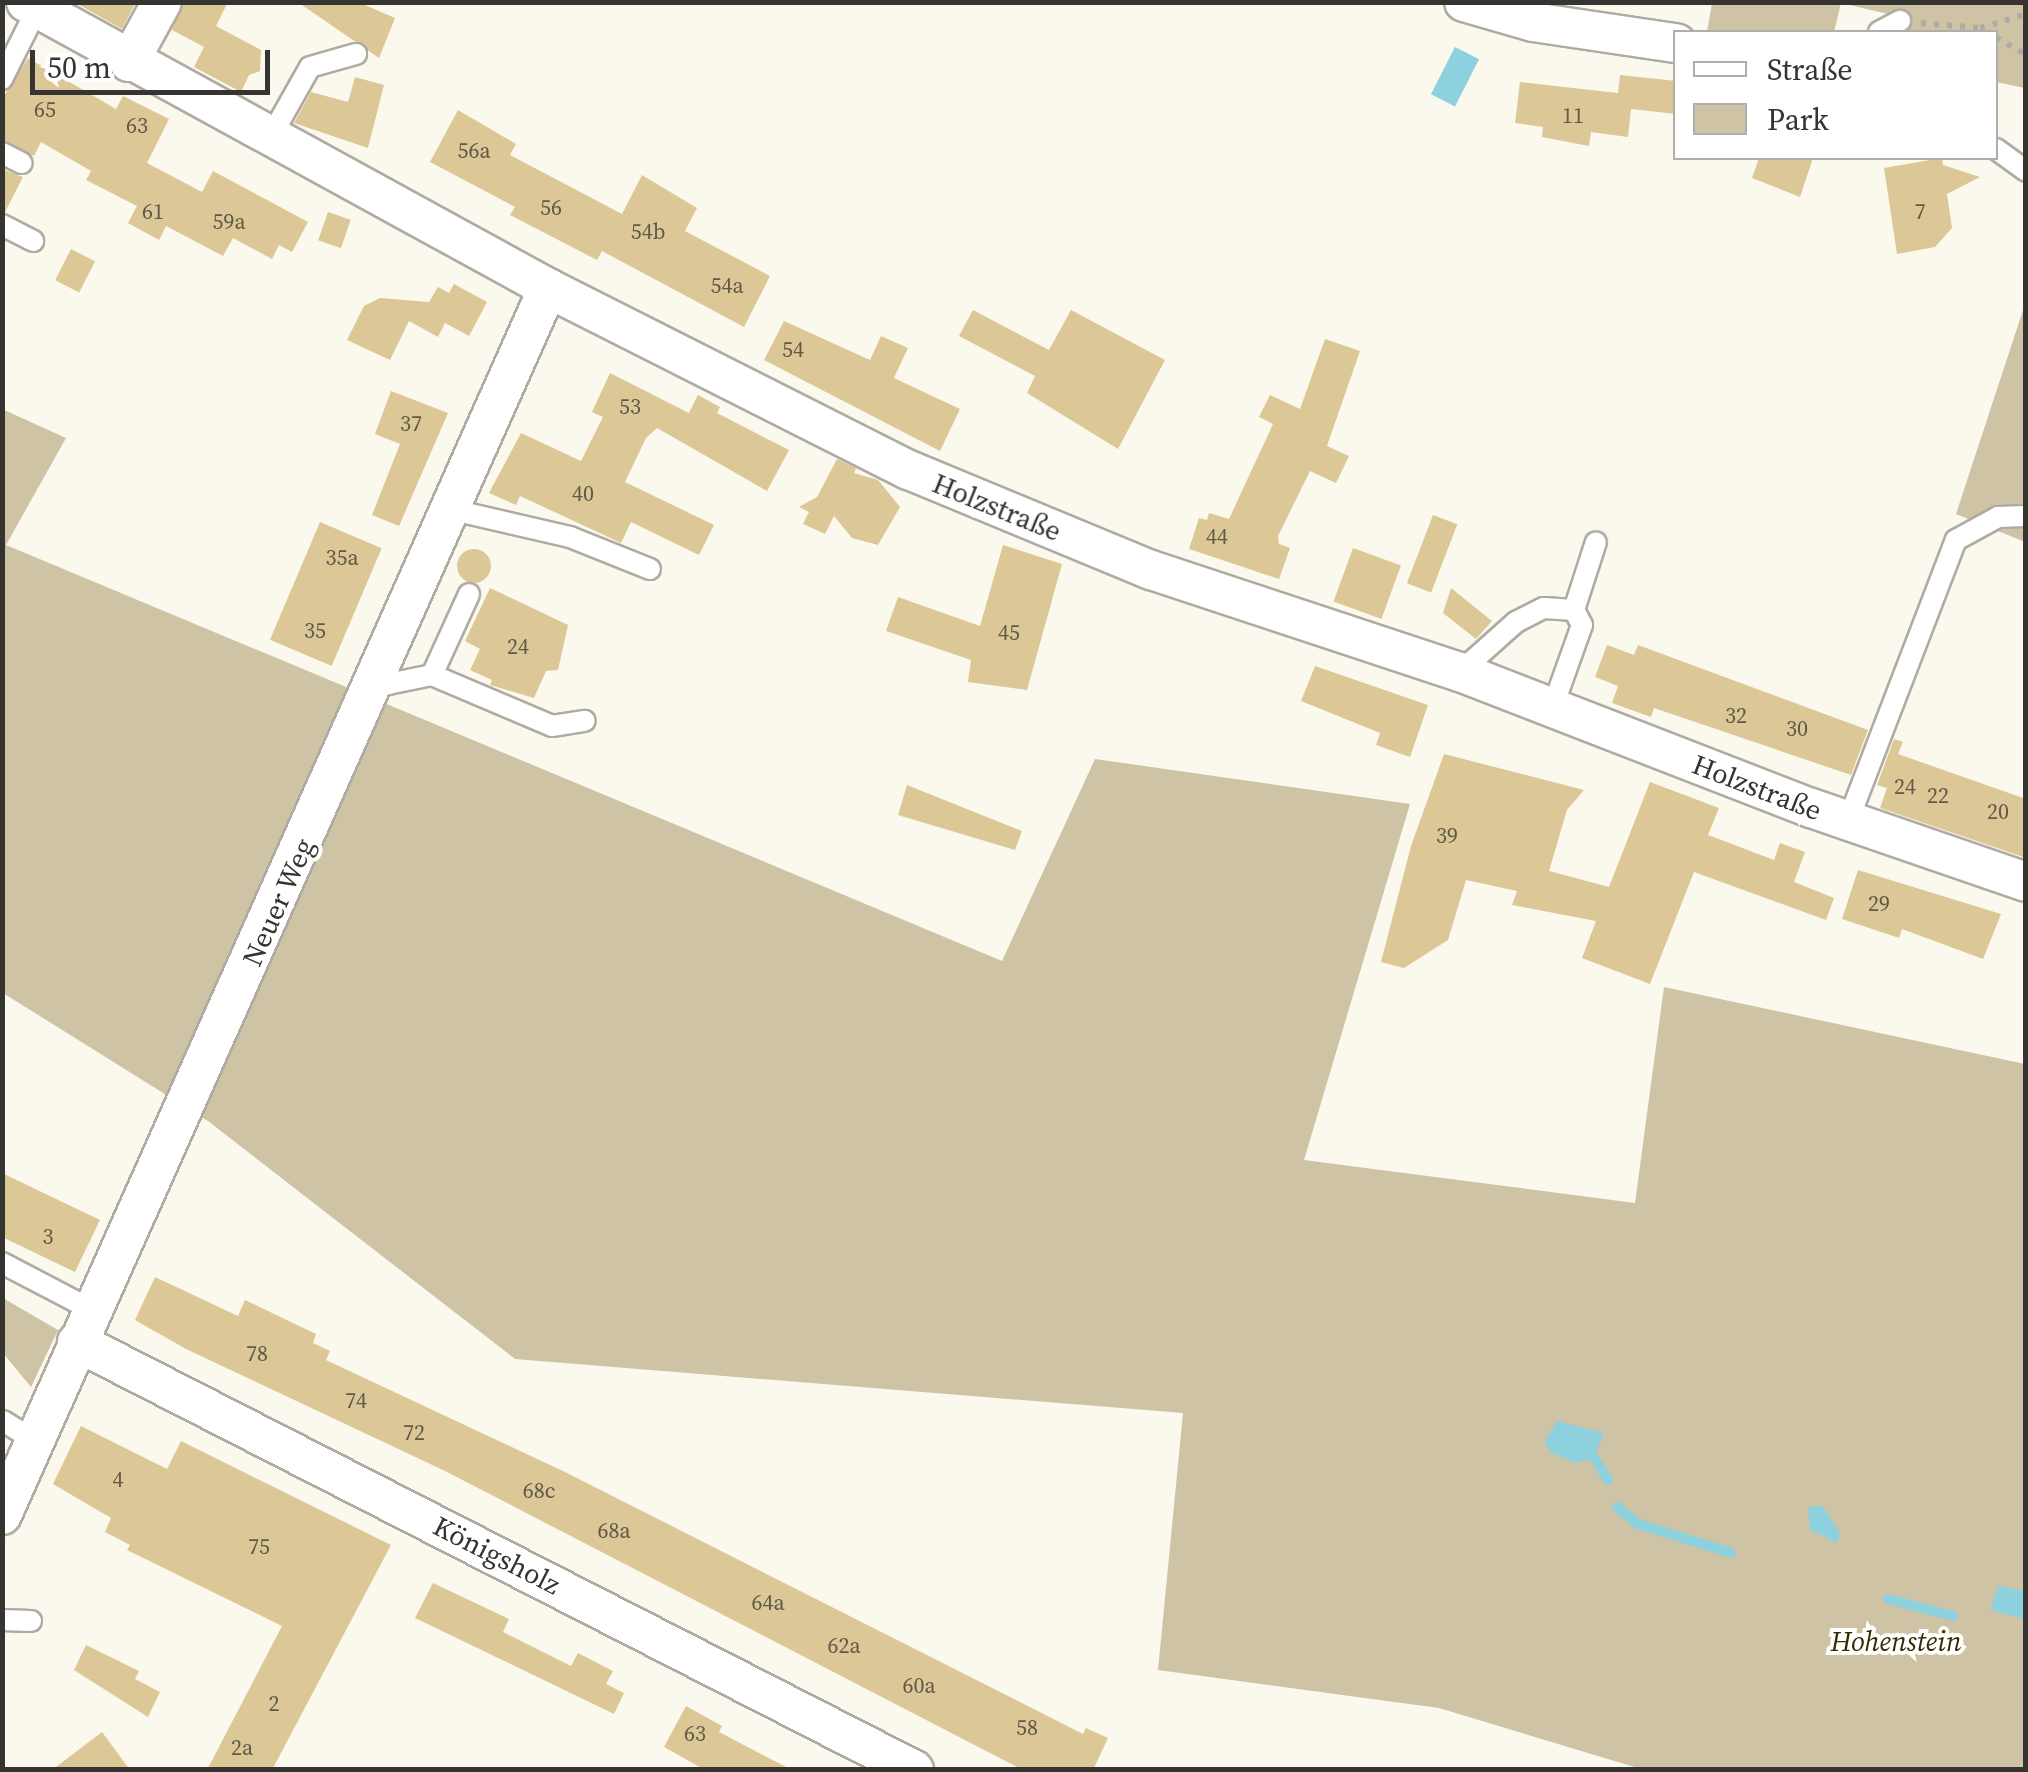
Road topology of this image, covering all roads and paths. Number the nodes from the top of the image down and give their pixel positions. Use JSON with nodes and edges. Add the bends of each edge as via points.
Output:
{"nodes":[{"id":1,"x":162,"y":2,"type":"edge"},
{"id":2,"x":1464,"y":2,"type":"edge"},
{"id":3,"x":32,"y":6,"type":"edge"},
{"id":4,"x":2026,"y":14,"type":"edge"},
{"id":5,"x":1900,"y":20,"type":"joint"},
{"id":6,"x":1883,"y":30,"type":"edge"},
{"id":7,"x":1984,"y":30,"type":"edge"},
{"id":8,"x":1998,"y":38,"type":"edge"},
{"id":9,"x":1673,"y":43,"type":"edge"},
{"id":10,"x":356,"y":54,"type":"dead end"},
{"id":11,"x":2026,"y":55,"type":"edge"},
{"id":12,"x":129,"y":62,"type":"junction"},
{"id":13,"x":2,"y":79,"type":"edge"},
{"id":14,"x":270,"y":138,"type":"junction"},
{"id":15,"x":1998,"y":150,"type":"edge"},
{"id":16,"x":2,"y":153,"type":"edge"},
{"id":17,"x":22,"y":163,"type":"dead end"},
{"id":18,"x":2026,"y":171,"type":"edge"},
{"id":19,"x":2,"y":225,"type":"edge"},
{"id":20,"x":32,"y":242,"type":"dead end"},
{"id":21,"x":548,"y":288,"type":"junction"},
{"id":22,"x":453,"y":510,"type":"junction"},
{"id":23,"x":2026,"y":516,"type":"edge"},
{"id":24,"x":1596,"y":542,"type":"dead end"},
{"id":25,"x":650,"y":568,"type":"dead end"},
{"id":26,"x":469,"y":594,"type":"dead end"},
{"id":27,"x":1574,"y":610,"type":"junction"},
{"id":28,"x":1460,"y":672,"type":"junction"},
{"id":29,"x":432,"y":675,"type":"junction"},
{"id":30,"x":377,"y":680,"type":"junction"},
{"id":31,"x":1552,"y":710,"type":"junction"},
{"id":32,"x":586,"y":720,"type":"dead end"},
{"id":33,"x":1848,"y":821,"type":"junction"},
{"id":34,"x":2026,"y":882,"type":"edge"},
{"id":35,"x":2,"y":1263,"type":"edge"},
{"id":36,"x":85,"y":1326,"type":"junction"},
{"id":37,"x":18,"y":1430,"type":"edge"},
{"id":38,"x":2,"y":1515,"type":"edge"},
{"id":39,"x":2,"y":1620,"type":"edge"},
{"id":40,"x":32,"y":1621,"type":"dead end"},
{"id":41,"x":914,"y":1770,"type":"edge"}],
"edges":[{"from":1,"to":12,"type":"street"},
{"from":2,"to":9,"type":"street","via":[[1533,22]]},
{"from":3,"to":12,"type":"street","name":"Holzstraße"},
{"from":3,"to":13,"type":"lane"},
{"from":4,"to":7,"type":"path"},
{"from":5,"to":6,"type":"lane"},
{"from":5,"to":7,"type":"path"},
{"from":8,"to":11,"type":"path"},
{"from":10,"to":14,"type":"lane","via":[[310,66]]},
{"from":12,"to":14,"type":"street","name":"Holzstraße"},
{"from":14,"to":21,"type":"street","name":"Holzstraße"},
{"from":15,"to":18,"type":"lane"},
{"from":16,"to":17,"type":"lane"},
{"from":19,"to":20,"type":"lane"},
{"from":21,"to":22,"type":"street","name":"Neuer Weg"},
{"from":21,"to":28,"type":"street","name":"Holzstraße","via":[[908,470],[1151,570]]},
{"from":22,"to":25,"type":"lane","via":[[570,537]]},
{"from":22,"to":30,"type":"street","name":"Neuer Weg"},
{"from":23,"to":33,"type":"lane","via":[[1998,517],[1956,540]]},
{"from":24,"to":27,"type":"lane"},
{"from":26,"to":29,"type":"lane"},
{"from":27,"to":28,"type":"lane","via":[[1531,614]]},
{"from":27,"to":31,"type":"lane","via":[[1582,625]]},
{"from":28,"to":31,"type":"street","name":"Holzstraße"},
{"from":29,"to":30,"type":"lane"},
{"from":29,"to":32,"type":"lane","via":[[552,726]]},
{"from":30,"to":36,"type":"street","name":"Neuer Weg"},
{"from":31,"to":33,"type":"street","name":"Holzstraße"},
{"from":33,"to":34,"type":"street","name":"Holzstraße"},
{"from":35,"to":36,"type":"lane"},
{"from":36,"to":37,"type":"street","name":"Neuer Weg"},
{"from":36,"to":41,"type":"street","name":"Königsholz"},
{"from":37,"to":38,"type":"street","name":"Neuer Weg"},
{"from":39,"to":40,"type":"lane"}]}
